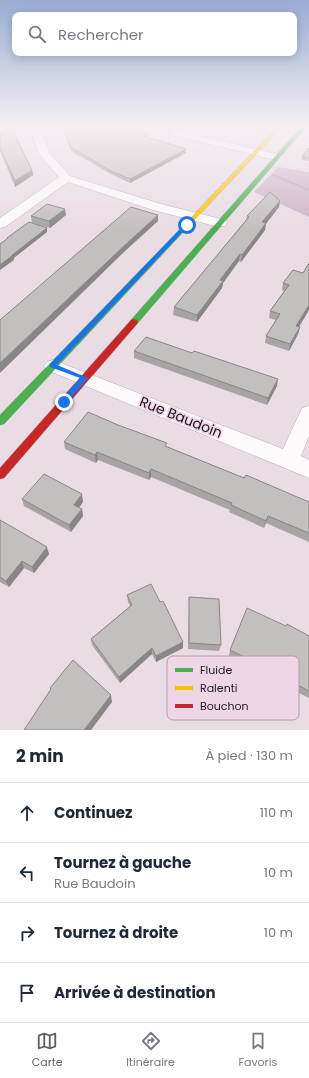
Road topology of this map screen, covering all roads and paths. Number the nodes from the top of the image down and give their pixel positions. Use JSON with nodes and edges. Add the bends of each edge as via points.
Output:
{"nodes":[{"id":1,"x":50,"y":161,"type":"edge"},
{"id":2,"x":246,"y":161,"type":"edge"},
{"id":3,"x":273,"y":161,"type":"edge"},
{"id":4,"x":66,"y":178,"type":"junction"},
{"id":5,"x":6,"y":214,"type":"edge"},
{"id":6,"x":194,"y":217,"type":"junction"},
{"id":7,"x":220,"y":223,"type":"junction"},
{"id":8,"x":0,"y":224,"type":"edge"},
{"id":9,"x":53,"y":366,"type":"junction"},
{"id":10,"x":85,"y":378,"type":"junction"},
{"id":11,"x":309,"y":413,"type":"edge"},
{"id":12,"x":0,"y":421,"type":"edge"},
{"id":13,"x":288,"y":461,"type":"junction"},
{"id":14,"x":309,"y":469,"type":"edge"},
{"id":15,"x":0,"y":475,"type":"edge"}],
"edges":[{"from":1,"to":4,"type":"street"},
{"from":2,"to":6,"type":"street"},
{"from":3,"to":7,"type":"street"},
{"from":4,"to":5,"type":"street"},
{"from":4,"to":6,"type":"street"},
{"from":5,"to":8,"type":"street"},
{"from":6,"to":7,"type":"street"},
{"from":6,"to":9,"type":"street"},
{"from":7,"to":10,"type":"street"},
{"from":9,"to":10,"type":"street","name":"Rue Baudoin"},
{"from":9,"to":12,"type":"street"},
{"from":10,"to":13,"type":"street","name":"Rue Baudoin"},
{"from":10,"to":15,"type":"street"},
{"from":11,"to":13,"type":"street"},
{"from":13,"to":14,"type":"street","name":"Rue Baudoin"}]}
